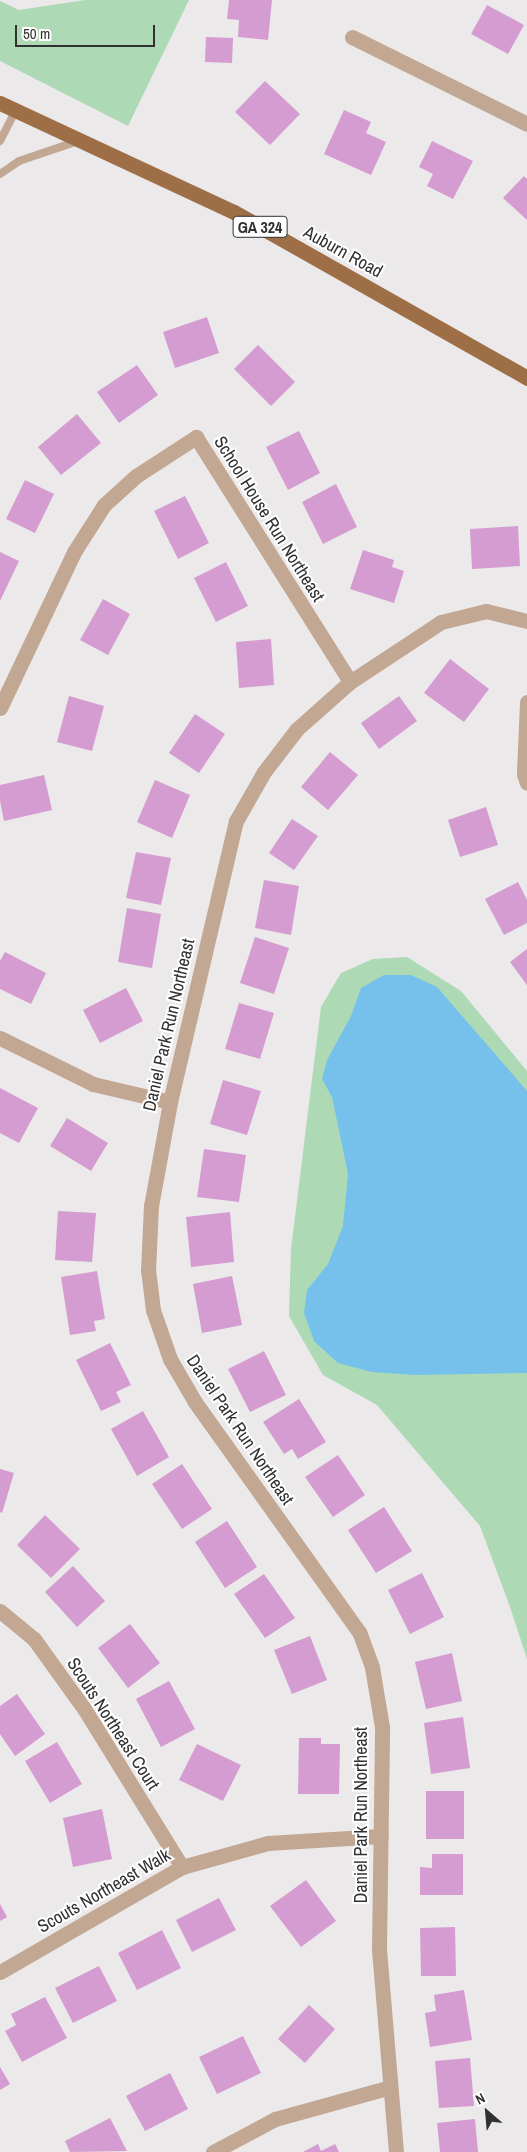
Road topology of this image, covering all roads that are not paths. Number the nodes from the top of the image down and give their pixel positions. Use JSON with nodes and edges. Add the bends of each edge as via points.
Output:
{"nodes":[{"id":1,"x":352,"y":37,"type":"dead end"},
{"id":2,"x":0,"y":103,"type":"edge"},
{"id":3,"x":16,"y":110,"type":"junction"},
{"id":4,"x":527,"y":124,"type":"edge"},
{"id":5,"x":81,"y":140,"type":"junction"},
{"id":6,"x":0,"y":141,"type":"edge"},
{"id":7,"x":0,"y":174,"type":"edge"},
{"id":8,"x":527,"y":378,"type":"edge"},
{"id":9,"x":527,"y":621,"type":"edge"},
{"id":10,"x":350,"y":682,"type":"junction"},
{"id":11,"x":527,"y":702,"type":"edge"},
{"id":12,"x":0,"y":708,"type":"edge"},
{"id":13,"x":527,"y":783,"type":"edge"},
{"id":14,"x":0,"y":1038,"type":"edge"},
{"id":15,"x":170,"y":1102,"type":"junction"},
{"id":16,"x":0,"y":1611,"type":"edge"},
{"id":17,"x":381,"y":1836,"type":"junction"},
{"id":18,"x":182,"y":1867,"type":"junction"},
{"id":19,"x":0,"y":1972,"type":"edge"},
{"id":20,"x":390,"y":2087,"type":"junction"},
{"id":21,"x":213,"y":2152,"type":"edge"},
{"id":22,"x":396,"y":2152,"type":"edge"}],
"edges":[{"from":1,"to":4,"type":"street"},
{"from":2,"to":3,"type":"main road","name":"Auburn Road","number":"GA 324"},
{"from":3,"to":5,"type":"main road","name":"Auburn Road","number":"GA 324"},
{"from":3,"to":6,"type":"lane"},
{"from":5,"to":7,"type":"lane","via":[[19,160]]},
{"from":5,"to":8,"type":"main road","name":"Auburn Road","number":"GA 324","via":[[234,212]]},
{"from":9,"to":10,"type":"street","name":"Daniel Park Run Northeast","via":[[486,611],[441,622]]},
{"from":10,"to":12,"type":"street","name":"School House Run Northeast","via":[[196,437],[136,476],[104,505],[74,552]]},
{"from":10,"to":15,"type":"street","name":"Daniel Park Run Northeast","via":[[297,730],[264,772],[236,821]]},
{"from":11,"to":13,"type":"street","via":[[524,774]]},
{"from":14,"to":15,"type":"street","via":[[92,1084]]},
{"from":15,"to":17,"type":"street","name":"Daniel Park Run Northeast","via":[[151,1206],[148,1270],[153,1310],[170,1359],[195,1402],[359,1632],[372,1667],[382,1727]]},
{"from":16,"to":18,"type":"street","name":"Scouts Northeast Court","via":[[34,1639],[85,1710]]},
{"from":17,"to":18,"type":"street","name":"Scouts Northeast Walk","via":[[268,1843]]},
{"from":17,"to":20,"type":"street","name":"Daniel Park Run Northeast","via":[[379,1950]]},
{"from":18,"to":19,"type":"street","name":"Scouts Northeast Walk"},
{"from":20,"to":21,"type":"street","via":[[275,2119]]},
{"from":20,"to":22,"type":"street","name":"Daniel Park Run Northeast"}]}
